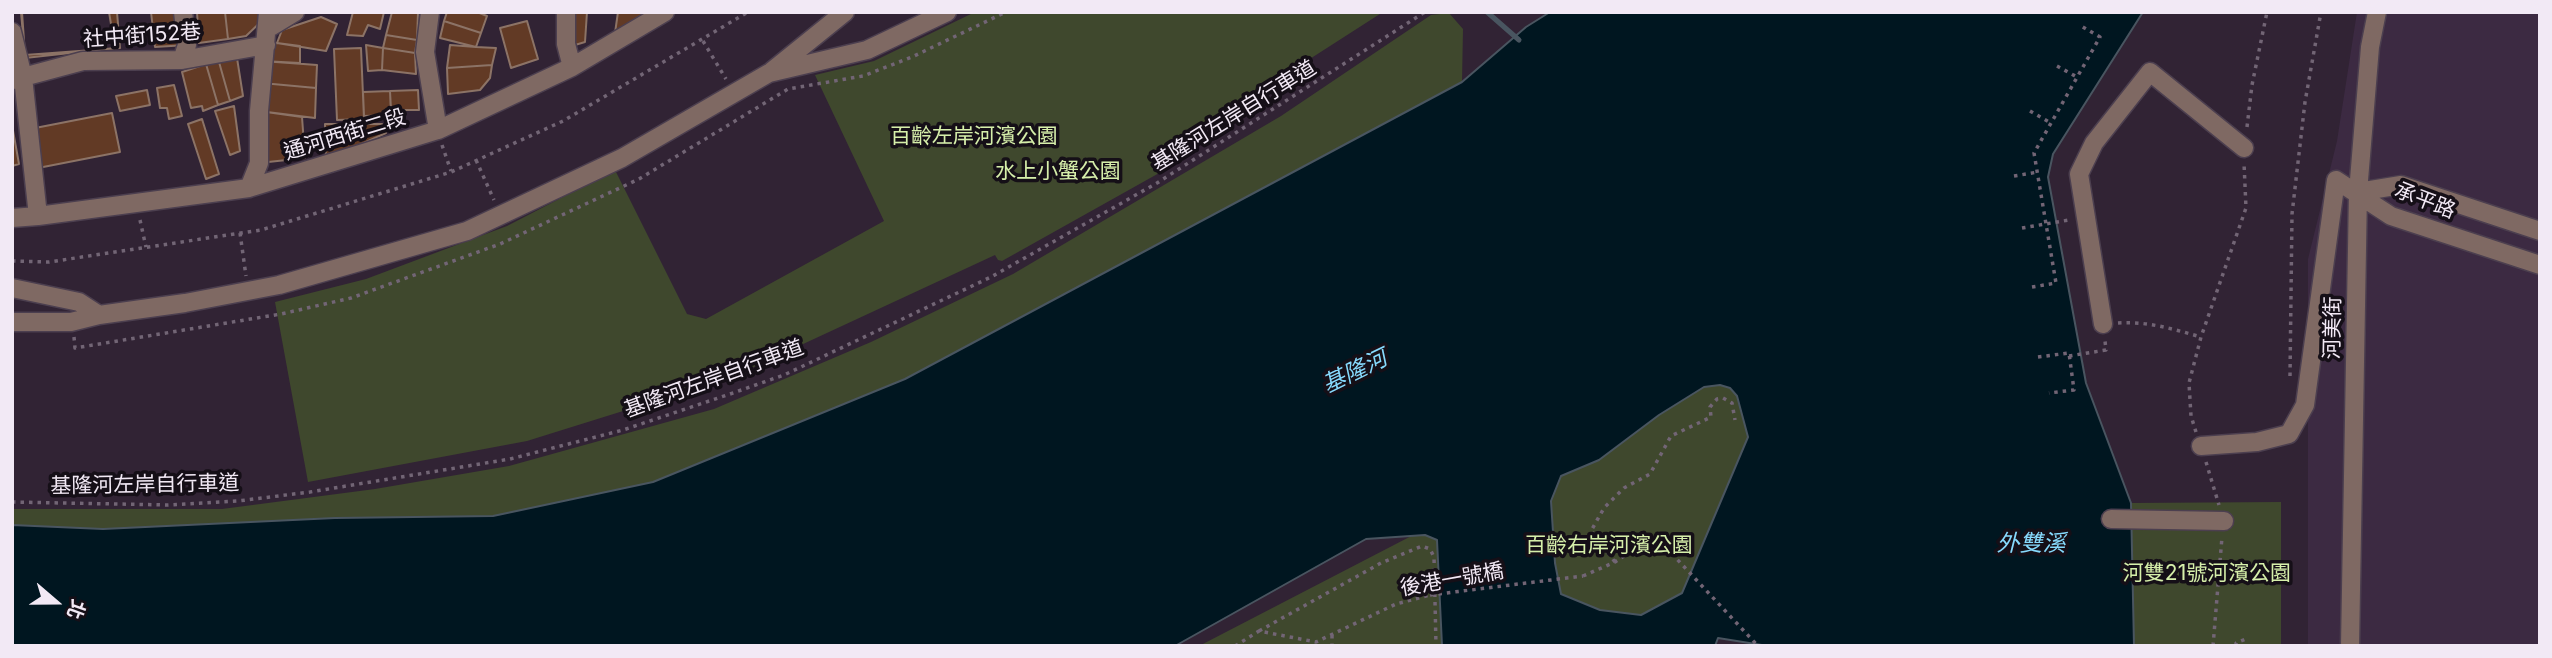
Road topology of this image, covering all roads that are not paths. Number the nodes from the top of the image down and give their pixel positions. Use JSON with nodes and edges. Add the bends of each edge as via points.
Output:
{"nodes":[{"id":1,"x":183,"y":12,"type":"edge"},
{"id":2,"x":295,"y":12,"type":"edge"},
{"id":3,"x":430,"y":12,"type":"edge"},
{"id":4,"x":566,"y":12,"type":"edge"},
{"id":5,"x":665,"y":12,"type":"edge"},
{"id":6,"x":845,"y":12,"type":"edge"},
{"id":7,"x":947,"y":12,"type":"edge"},
{"id":8,"x":2377,"y":12,"type":"edge"},
{"id":9,"x":267,"y":29,"type":"edge"},
{"id":10,"x":12,"y":32,"type":"edge"},
{"id":11,"x":182,"y":60,"type":"junction"},
{"id":12,"x":572,"y":67,"type":"junction"},
{"id":13,"x":769,"y":73,"type":"junction"},
{"id":14,"x":18,"y":78,"type":"edge"},
{"id":15,"x":438,"y":130,"type":"junction"},
{"id":16,"x":2244,"y":148,"type":"road end"},
{"id":17,"x":249,"y":188,"type":"junction"},
{"id":18,"x":2358,"y":192,"type":"junction"},
{"id":19,"x":38,"y":216,"type":"junction"},
{"id":20,"x":12,"y":218,"type":"edge"},
{"id":21,"x":2539,"y":228,"type":"edge"},
{"id":22,"x":2533,"y":263,"type":"edge"},
{"id":23,"x":12,"y":288,"type":"edge"},
{"id":24,"x":99,"y":315,"type":"junction"},
{"id":25,"x":12,"y":322,"type":"edge"},
{"id":26,"x":2103,"y":324,"type":"road end"},
{"id":27,"x":2201,"y":446,"type":"road end"},
{"id":28,"x":2111,"y":519,"type":"dead end"},
{"id":29,"x":2224,"y":521,"type":"road end"},
{"id":30,"x":2350,"y":646,"type":"edge"}],
"edges":[{"from":1,"to":11,"type":"street","via":[[187,45]]},
{"from":2,"to":9,"type":"street"},
{"from":3,"to":15,"type":"street","via":[[425,52]]},
{"from":4,"to":12,"type":"street"},
{"from":5,"to":12,"type":"street","name":"通河西街二段"},
{"from":6,"to":13,"type":"street"},
{"from":7,"to":13,"type":"street","via":[[867,50]]},
{"from":8,"to":18,"type":"street","name":"河美街"},
{"from":9,"to":11,"type":"street","name":"社中街152巷"},
{"from":9,"to":17,"type":"street","via":[[259,163]]},
{"from":10,"to":14,"type":"street"},
{"from":11,"to":14,"type":"street","name":"社中街152巷","via":[[83,61]]},
{"from":12,"to":15,"type":"street","name":"通河西街二段"},
{"from":13,"to":24,"type":"street","via":[[622,158],[467,231],[279,285]]},
{"from":14,"to":19,"type":"street"},
{"from":15,"to":17,"type":"street","name":"通河西街二段"},
{"from":16,"to":26,"type":"street","via":[[2150,72],[2094,143],[2079,174]]},
{"from":17,"to":19,"type":"street","name":"通河西街二段"},
{"from":18,"to":21,"type":"street","name":"承平路","via":[[2402,186]]},
{"from":18,"to":22,"type":"street","name":"承平路","via":[[2390,216]]},
{"from":18,"to":27,"type":"street","via":[[2336,180],[2305,405],[2289,434],[2257,442]]},
{"from":18,"to":30,"type":"street","name":"河美街"},
{"from":19,"to":20,"type":"street","name":"通河西街二段"},
{"from":21,"to":22,"type":"street"},
{"from":23,"to":24,"type":"street","via":[[79,302]]},
{"from":24,"to":25,"type":"street","via":[[71,322]]},
{"from":28,"to":29,"type":"street"}]}
